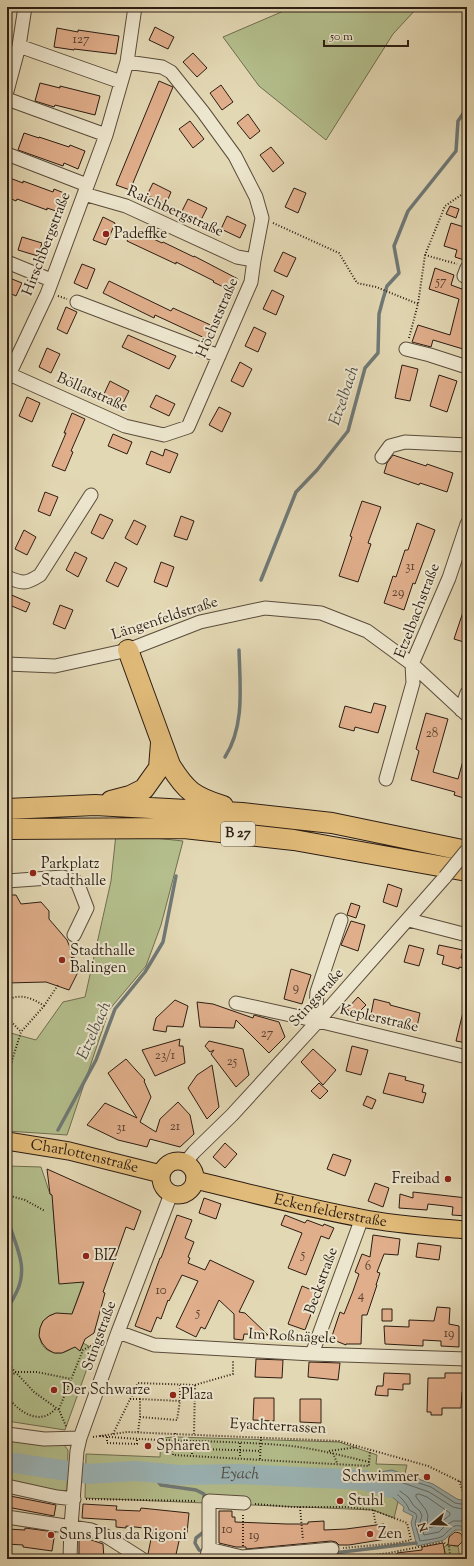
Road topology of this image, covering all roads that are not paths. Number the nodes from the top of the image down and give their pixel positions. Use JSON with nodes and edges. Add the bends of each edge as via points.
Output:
{"nodes":[{"id":1,"x":25,"y":7,"type":"edge"},
{"id":2,"x":134,"y":7,"type":"edge"},
{"id":3,"x":20,"y":46,"type":"junction"},
{"id":4,"x":127,"y":62,"type":"junction"},
{"id":5,"x":121,"y":82,"type":"junction"},
{"id":6,"x":7,"y":91,"type":"edge"},
{"id":7,"x":7,"y":99,"type":"edge"},
{"id":8,"x":106,"y":135,"type":"junction"},
{"id":9,"x":7,"y":154,"type":"edge"},
{"id":10,"x":85,"y":189,"type":"junction"},
{"id":11,"x":254,"y":260,"type":"junction"},
{"id":12,"x":7,"y":262,"type":"edge"},
{"id":13,"x":51,"y":280,"type":"junction"},
{"id":14,"x":77,"y":302,"type":"road end"},
{"id":15,"x":406,"y":349,"type":"road end"},
{"id":16,"x":220,"y":356,"type":"junction"},
{"id":17,"x":11,"y":360,"type":"edge"},
{"id":18,"x":467,"y":367,"type":"edge"},
{"id":19,"x":8,"y":376,"type":"edge"},
{"id":20,"x":164,"y":435,"type":"joint"},
{"id":21,"x":467,"y":445,"type":"edge"},
{"id":22,"x":382,"y":457,"type":"dead end"},
{"id":23,"x":90,"y":496,"type":"dead end"},
{"id":24,"x":467,"y":524,"type":"edge"},
{"id":25,"x":7,"y":577,"type":"edge"},
{"id":26,"x":128,"y":650,"type":"junction"},
{"id":27,"x":7,"y":664,"type":"edge"},
{"id":28,"x":412,"y":664,"type":"junction"},
{"id":29,"x":467,"y":693,"type":"edge"},
{"id":30,"x":464,"y":712,"type":"edge"},
{"id":31,"x":161,"y":743,"type":"junction"},
{"id":32,"x":386,"y":779,"type":"dead end"},
{"id":33,"x":95,"y":805,"type":"junction"},
{"id":34,"x":7,"y":809,"type":"edge"},
{"id":35,"x":242,"y":813,"type":"junction"},
{"id":36,"x":7,"y":829,"type":"edge"},
{"id":37,"x":467,"y":851,"type":"edge"},
{"id":38,"x":467,"y":871,"type":"edge"},
{"id":39,"x":7,"y":881,"type":"edge"},
{"id":40,"x":341,"y":920,"type":"dead end"},
{"id":41,"x":409,"y":920,"type":"junction"},
{"id":42,"x":74,"y":935,"type":"dead end"},
{"id":43,"x":467,"y":935,"type":"edge"},
{"id":44,"x":236,"y":1003,"type":"dead end"},
{"id":45,"x":318,"y":1021,"type":"junction"},
{"id":46,"x":467,"y":1057,"type":"edge"},
{"id":47,"x":7,"y":1141,"type":"edge"},
{"id":48,"x":185,"y":1163,"type":"junction"},
{"id":49,"x":161,"y":1174,"type":"junction"},
{"id":50,"x":195,"y":1180,"type":"junction"},
{"id":51,"x":171,"y":1194,"type":"junction"},
{"id":52,"x":362,"y":1218,"type":"junction"},
{"id":53,"x":467,"y":1230,"type":"edge"},
{"id":54,"x":118,"y":1332,"type":"junction"},
{"id":55,"x":312,"y":1354,"type":"junction"},
{"id":56,"x":467,"y":1359,"type":"edge"},
{"id":57,"x":7,"y":1434,"type":"edge"},
{"id":58,"x":76,"y":1438,"type":"junction"},
{"id":59,"x":7,"y":1486,"type":"edge"},
{"id":60,"x":77,"y":1497,"type":"junction"},
{"id":61,"x":244,"y":1503,"type":"road end"},
{"id":62,"x":7,"y":1517,"type":"edge"},
{"id":63,"x":71,"y":1526,"type":"junction"},
{"id":64,"x":336,"y":1554,"type":"edge"},
{"id":65,"x":207,"y":1555,"type":"edge"},
{"id":66,"x":70,"y":1559,"type":"edge"},
{"id":67,"x":142,"y":1559,"type":"edge"}],
"edges":[{"from":1,"to":3,"type":"street"},
{"from":2,"to":4,"type":"street","name":"Hirschbergstraße"},
{"from":3,"to":5,"type":"street"},
{"from":3,"to":6,"type":"street"},
{"from":4,"to":5,"type":"street","name":"Hirschbergstraße"},
{"from":4,"to":11,"type":"street","name":"Höchststraße","via":[[162,67],[172,72],[235,156],[256,197],[262,218]]},
{"from":5,"to":8,"type":"street","name":"Hirschbergstraße"},
{"from":7,"to":8,"type":"street"},
{"from":8,"to":10,"type":"street","name":"Hirschbergstraße"},
{"from":9,"to":10,"type":"street","name":"Hirschbergstraße"},
{"from":10,"to":11,"type":"street","name":"Raichbergstraße","via":[[237,257]]},
{"from":10,"to":13,"type":"street","name":"Hirschbergstraße"},
{"from":11,"to":16,"type":"street","name":"Höchststraße","via":[[251,282]]},
{"from":12,"to":13,"type":"street"},
{"from":13,"to":17,"type":"street","name":"Hirschbergstraße","via":[[47,294]]},
{"from":14,"to":16,"type":"street"},
{"from":15,"to":18,"type":"street"},
{"from":16,"to":20,"type":"street","name":"Höchststraße","via":[[188,427]]},
{"from":17,"to":19,"type":"street","name":"Hirschbergstraße"},
{"from":19,"to":20,"type":"street","name":"Böllatstraße","via":[[125,426]]},
{"from":21,"to":22,"type":"street","via":[[406,442],[390,446]]},
{"from":23,"to":25,"type":"street","via":[[40,575],[28,583]]},
{"from":24,"to":28,"type":"street","name":"Etzelbachstraße","via":[[449,578]]},
{"from":26,"to":27,"type":"street","name":"Längenfeldstraße","via":[[55,666]]},
{"from":26,"to":28,"type":"street","name":"Längenfeldstraße","via":[[200,622],[265,608],[321,613],[366,631]]},
{"from":26,"to":31,"type":"highway"},
{"from":28,"to":30,"type":"street","name":"Längenfeldstraße"},
{"from":28,"to":32,"type":"street","name":"Etzelbachstraße","via":[[414,683]]},
{"from":29,"to":30,"type":"street"},
{"from":31,"to":33,"type":"highway","via":[[159,768],[144,789],[130,796]]},
{"from":31,"to":35,"type":"highway","via":[[180,782],[191,793]]},
{"from":33,"to":34,"type":"highway","number":"B 27"},
{"from":33,"to":35,"type":"highway","number":"B 27"},
{"from":35,"to":37,"type":"highway","number":"B 27","via":[[332,822]]},
{"from":36,"to":38,"type":"highway","number":"B 27","via":[[184,828],[294,840]]},
{"from":37,"to":41,"type":"street","name":"Stingstraße","bridge":true},
{"from":39,"to":42,"type":"street","via":[[63,877],[77,882],[87,908]]},
{"from":40,"to":45,"type":"street","via":[[317,992]]},
{"from":41,"to":43,"type":"street"},
{"from":41,"to":45,"type":"street","name":"Stingstraße"},
{"from":44,"to":45,"type":"street","name":"Keplerstraße"},
{"from":45,"to":46,"type":"street","name":"Keplerstraße"},
{"from":45,"to":48,"type":"street","name":"Stingstraße"},
{"from":47,"to":49,"type":"main road","name":"Charlottenstraße","via":[[69,1151]]},
{"from":48,"to":49,"type":"main road","via":[[173,1162]]},
{"from":48,"to":50,"type":"main road","via":[[193,1170]]},
{"from":49,"to":51,"type":"main road","via":[[162,1186]]},
{"from":50,"to":51,"type":"main road","via":[[189,1192],[177,1196]]},
{"from":50,"to":52,"type":"main road","name":"Eckenfelderstraße"},
{"from":51,"to":54,"type":"street","name":"Stingstraße"},
{"from":52,"to":53,"type":"main road","name":"Eckenfelderstraße"},
{"from":52,"to":55,"type":"street","name":"Beckstraße"},
{"from":54,"to":55,"type":"street","name":"Im Roßnägele","via":[[154,1345]]},
{"from":54,"to":58,"type":"street","name":"Stingstraße"},
{"from":55,"to":56,"type":"street","name":"Im Roßnägele"},
{"from":57,"to":58,"type":"street","via":[[44,1439]]},
{"from":58,"to":60,"type":"street","name":"Stingstraße"},
{"from":59,"to":60,"type":"street","via":[[57,1497]]},
{"from":60,"to":63,"type":"street","name":"Stingstraße"},
{"from":61,"to":65,"type":"street","via":[[209,1500]]},
{"from":62,"to":63,"type":"street"},
{"from":63,"to":66,"type":"street","name":"Stingstraße"},
{"from":63,"to":67,"type":"street","via":[[106,1536]]},
{"from":64,"to":65,"type":"street","via":[[304,1552],[242,1558]]}]}
